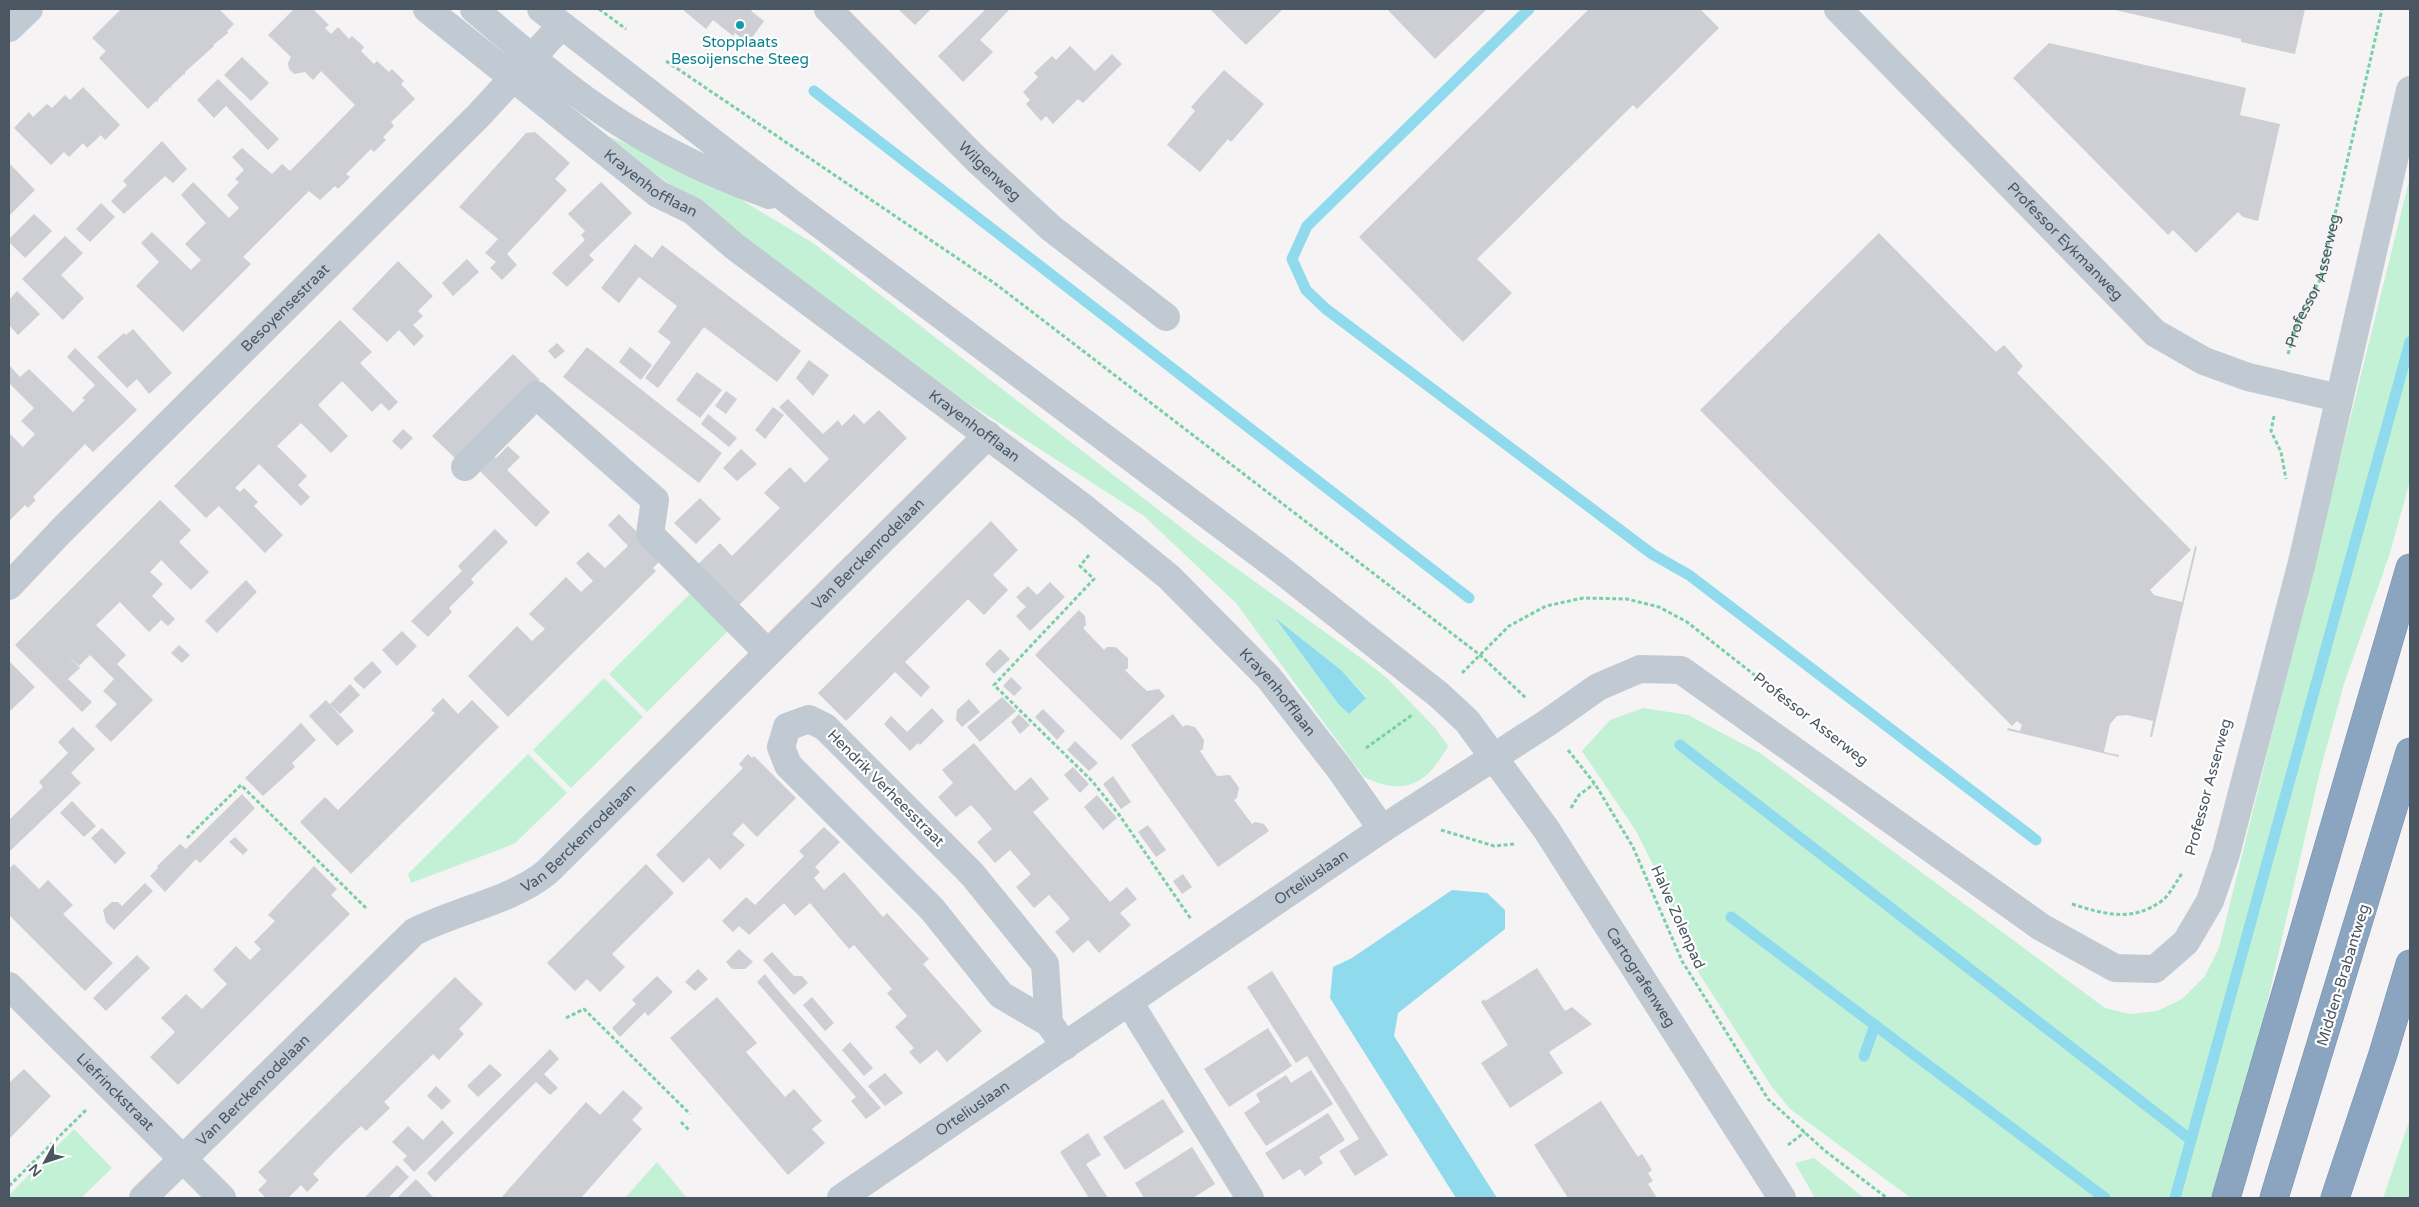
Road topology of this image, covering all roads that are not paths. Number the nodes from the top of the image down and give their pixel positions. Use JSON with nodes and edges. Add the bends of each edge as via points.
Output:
{"nodes":[{"id":1,"x":29,"y":9,"type":"edge"},
{"id":2,"x":426,"y":9,"type":"edge"},
{"id":3,"x":474,"y":9,"type":"edge"},
{"id":4,"x":828,"y":9,"type":"edge"},
{"id":5,"x":1838,"y":9,"type":"edge"},
{"id":6,"x":551,"y":17,"type":"edge"},
{"id":7,"x":9,"y":28,"type":"edge"},
{"id":8,"x":532,"y":57,"type":"junction"},
{"id":9,"x":513,"y":78,"type":"junction"},
{"id":10,"x":2410,"y":90,"type":"edge"},
{"id":11,"x":790,"y":202,"type":"junction"},
{"id":12,"x":1166,"y":317,"type":"dead end"},
{"id":13,"x":2339,"y":398,"type":"junction"},
{"id":14,"x":988,"y":435,"type":"junction"},
{"id":15,"x":465,"y":467,"type":"dead end"},
{"id":16,"x":2410,"y":568,"type":"edge"},
{"id":17,"x":9,"y":586,"type":"edge"},
{"id":18,"x":768,"y":652,"type":"junction"},
{"id":19,"x":2410,"y":752,"type":"edge"},
{"id":20,"x":1494,"y":757,"type":"junction"},
{"id":21,"x":1382,"y":829,"type":"junction"},
{"id":22,"x":2410,"y":964,"type":"edge"},
{"id":23,"x":9,"y":986,"type":"edge"},
{"id":24,"x":1129,"y":1002,"type":"junction"},
{"id":25,"x":1049,"y":1023,"type":"junction"},
{"id":26,"x":1065,"y":1046,"type":"junction"},
{"id":27,"x":182,"y":1160,"type":"junction"},
{"id":28,"x":143,"y":1198,"type":"edge"},
{"id":29,"x":222,"y":1198,"type":"edge"},
{"id":30,"x":841,"y":1198,"type":"edge"},
{"id":31,"x":1250,"y":1198,"type":"edge"},
{"id":32,"x":1782,"y":1198,"type":"edge"},
{"id":33,"x":2226,"y":1198,"type":"edge"},
{"id":34,"x":2274,"y":1198,"type":"edge"},
{"id":35,"x":2335,"y":1198,"type":"edge"}],
"edges":[{"from":1,"to":7,"type":"street"},
{"from":2,"to":9,"type":"street","name":"Krayenhofflaan"},
{"from":3,"to":8,"type":"street"},
{"from":4,"to":12,"type":"street","name":"Wilgenweg","via":[[976,159],[1051,228]]},
{"from":5,"to":13,"type":"street","name":"Professor Eykmanweg","via":[[2155,333],[2204,362],[2248,377]]},
{"from":6,"to":8,"type":"street","name":"Besoyensestraat"},
{"from":6,"to":11,"type":"street"},
{"from":8,"to":9,"type":"street","name":"Besoyensestraat"},
{"from":8,"to":11,"type":"street","via":[[587,100],[678,156],[741,185]]},
{"from":9,"to":14,"type":"street","name":"Krayenhofflaan","via":[[658,194],[693,212]]},
{"from":9,"to":17,"type":"street","name":"Besoyensestraat"},
{"from":10,"to":13,"type":"street"},
{"from":11,"to":20,"type":"street","via":[[1277,567],[1439,695],[1467,721]]},
{"from":13,"to":20,"type":"street","via":[[2302,562],[2226,854],[2210,901],[2186,942],[2154,969],[2115,968],[2041,926],[1681,670],[1640,669],[1598,687]]},
{"from":14,"to":18,"type":"street","name":"Van Berckenrodelaan"},
{"from":14,"to":21,"type":"street","name":"Krayenhofflaan","via":[[1169,576],[1269,678]]},
{"from":15,"to":18,"type":"street","via":[[536,395],[656,500],[650,534]]},
{"from":16,"to":33,"type":"highway"},
{"from":18,"to":27,"type":"street","name":"Van Berckenrodelaan","via":[[547,872],[524,889],[440,919],[414,932]]},
{"from":19,"to":34,"type":"highway","name":"Midden-Brabantweg"},
{"from":20,"to":21,"type":"street","name":"Orteliuslaan"},
{"from":20,"to":32,"type":"street","name":"Cartografenweg","via":[[1546,829]]},
{"from":21,"to":24,"type":"street","name":"Orteliuslaan"},
{"from":22,"to":35,"type":"highway"},
{"from":23,"to":27,"type":"street","name":"Liefrinckstraat"},
{"from":24,"to":26,"type":"street","name":"Orteliuslaan"},
{"from":24,"to":31,"type":"street"},
{"from":25,"to":25,"type":"street","name":"Hendrik Verheesstraat","via":[[1001,995],[932,909],[788,765],[781,746],[787,727],[809,719],[825,727],[972,874],[1045,964]]},
{"from":25,"to":26,"type":"street","name":"Hendrik Verheesstraat"},
{"from":26,"to":30,"type":"street","name":"Orteliuslaan"},
{"from":27,"to":28,"type":"street","name":"Van Berckenrodelaan"},
{"from":27,"to":29,"type":"street","name":"Liefrinckstraat"}]}
